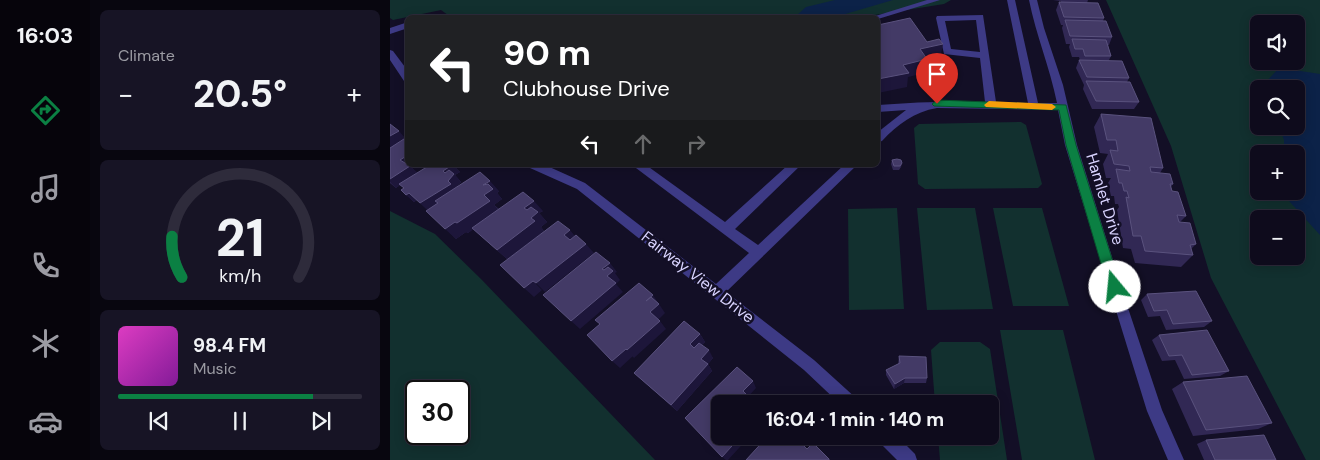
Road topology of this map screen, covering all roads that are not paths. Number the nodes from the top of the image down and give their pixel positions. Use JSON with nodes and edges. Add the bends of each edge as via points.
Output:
{"nodes":[{"id":1,"x":936,"y":0,"type":"edge"},
{"id":2,"x":1011,"y":0,"type":"edge"},
{"id":3,"x":1033,"y":0,"type":"edge"},
{"id":4,"x":880,"y":16,"type":"edge"},
{"id":5,"x":405,"y":26,"type":"edge"},
{"id":6,"x":390,"y":31,"type":"edge"},
{"id":7,"x":390,"y":54,"type":"edge"},
{"id":8,"x":985,"y":55,"type":"junction"},
{"id":9,"x":405,"y":73,"type":"edge"},
{"id":10,"x":991,"y":105,"type":"junction"},
{"id":11,"x":921,"y":106,"type":"junction"},
{"id":12,"x":1034,"y":106,"type":"junction"},
{"id":13,"x":1063,"y":107,"type":"junction"},
{"id":14,"x":880,"y":108,"type":"edge"},
{"id":15,"x":880,"y":136,"type":"edge"},
{"id":16,"x":538,"y":167,"type":"edge"},
{"id":17,"x":641,"y":167,"type":"edge"},
{"id":18,"x":793,"y":167,"type":"edge"},
{"id":19,"x":849,"y":167,"type":"edge"},
{"id":20,"x":726,"y":229,"type":"junction"},
{"id":21,"x":759,"y":253,"type":"junction"},
{"id":22,"x":717,"y":292,"type":"junction"},
{"id":23,"x":842,"y":395,"type":"edge"},
{"id":24,"x":894,"y":445,"type":"edge"},
{"id":25,"x":909,"y":460,"type":"edge"},
{"id":26,"x":1176,"y":460,"type":"edge"}],
"edges":[{"from":1,"to":4,"type":"street"},
{"from":2,"to":12,"type":"street"},
{"from":3,"to":13,"type":"street","name":"Hamlet Drive"},
{"from":5,"to":6,"type":"street"},
{"from":7,"to":9,"type":"street"},
{"from":8,"to":8,"type":"street","via":[[980,18],[940,18],[948,52]]},
{"from":8,"to":10,"type":"street"},
{"from":10,"to":11,"type":"street"},
{"from":10,"to":12,"type":"street"},
{"from":11,"to":14,"type":"street"},
{"from":11,"to":15,"type":"street","via":[[905,114]]},
{"from":12,"to":13,"type":"street"},
{"from":13,"to":26,"type":"street","name":"Hamlet Drive","via":[[1071,145],[1120,305],[1155,411]]},
{"from":16,"to":22,"type":"street","name":"Fairway View Drive","via":[[581,186]]},
{"from":17,"to":20,"type":"street"},
{"from":18,"to":20,"type":"street"},
{"from":19,"to":21,"type":"street"},
{"from":20,"to":21,"type":"street"},
{"from":21,"to":22,"type":"street"},
{"from":22,"to":23,"type":"street","name":"Fairway View Drive"},
{"from":24,"to":25,"type":"street"}]}
